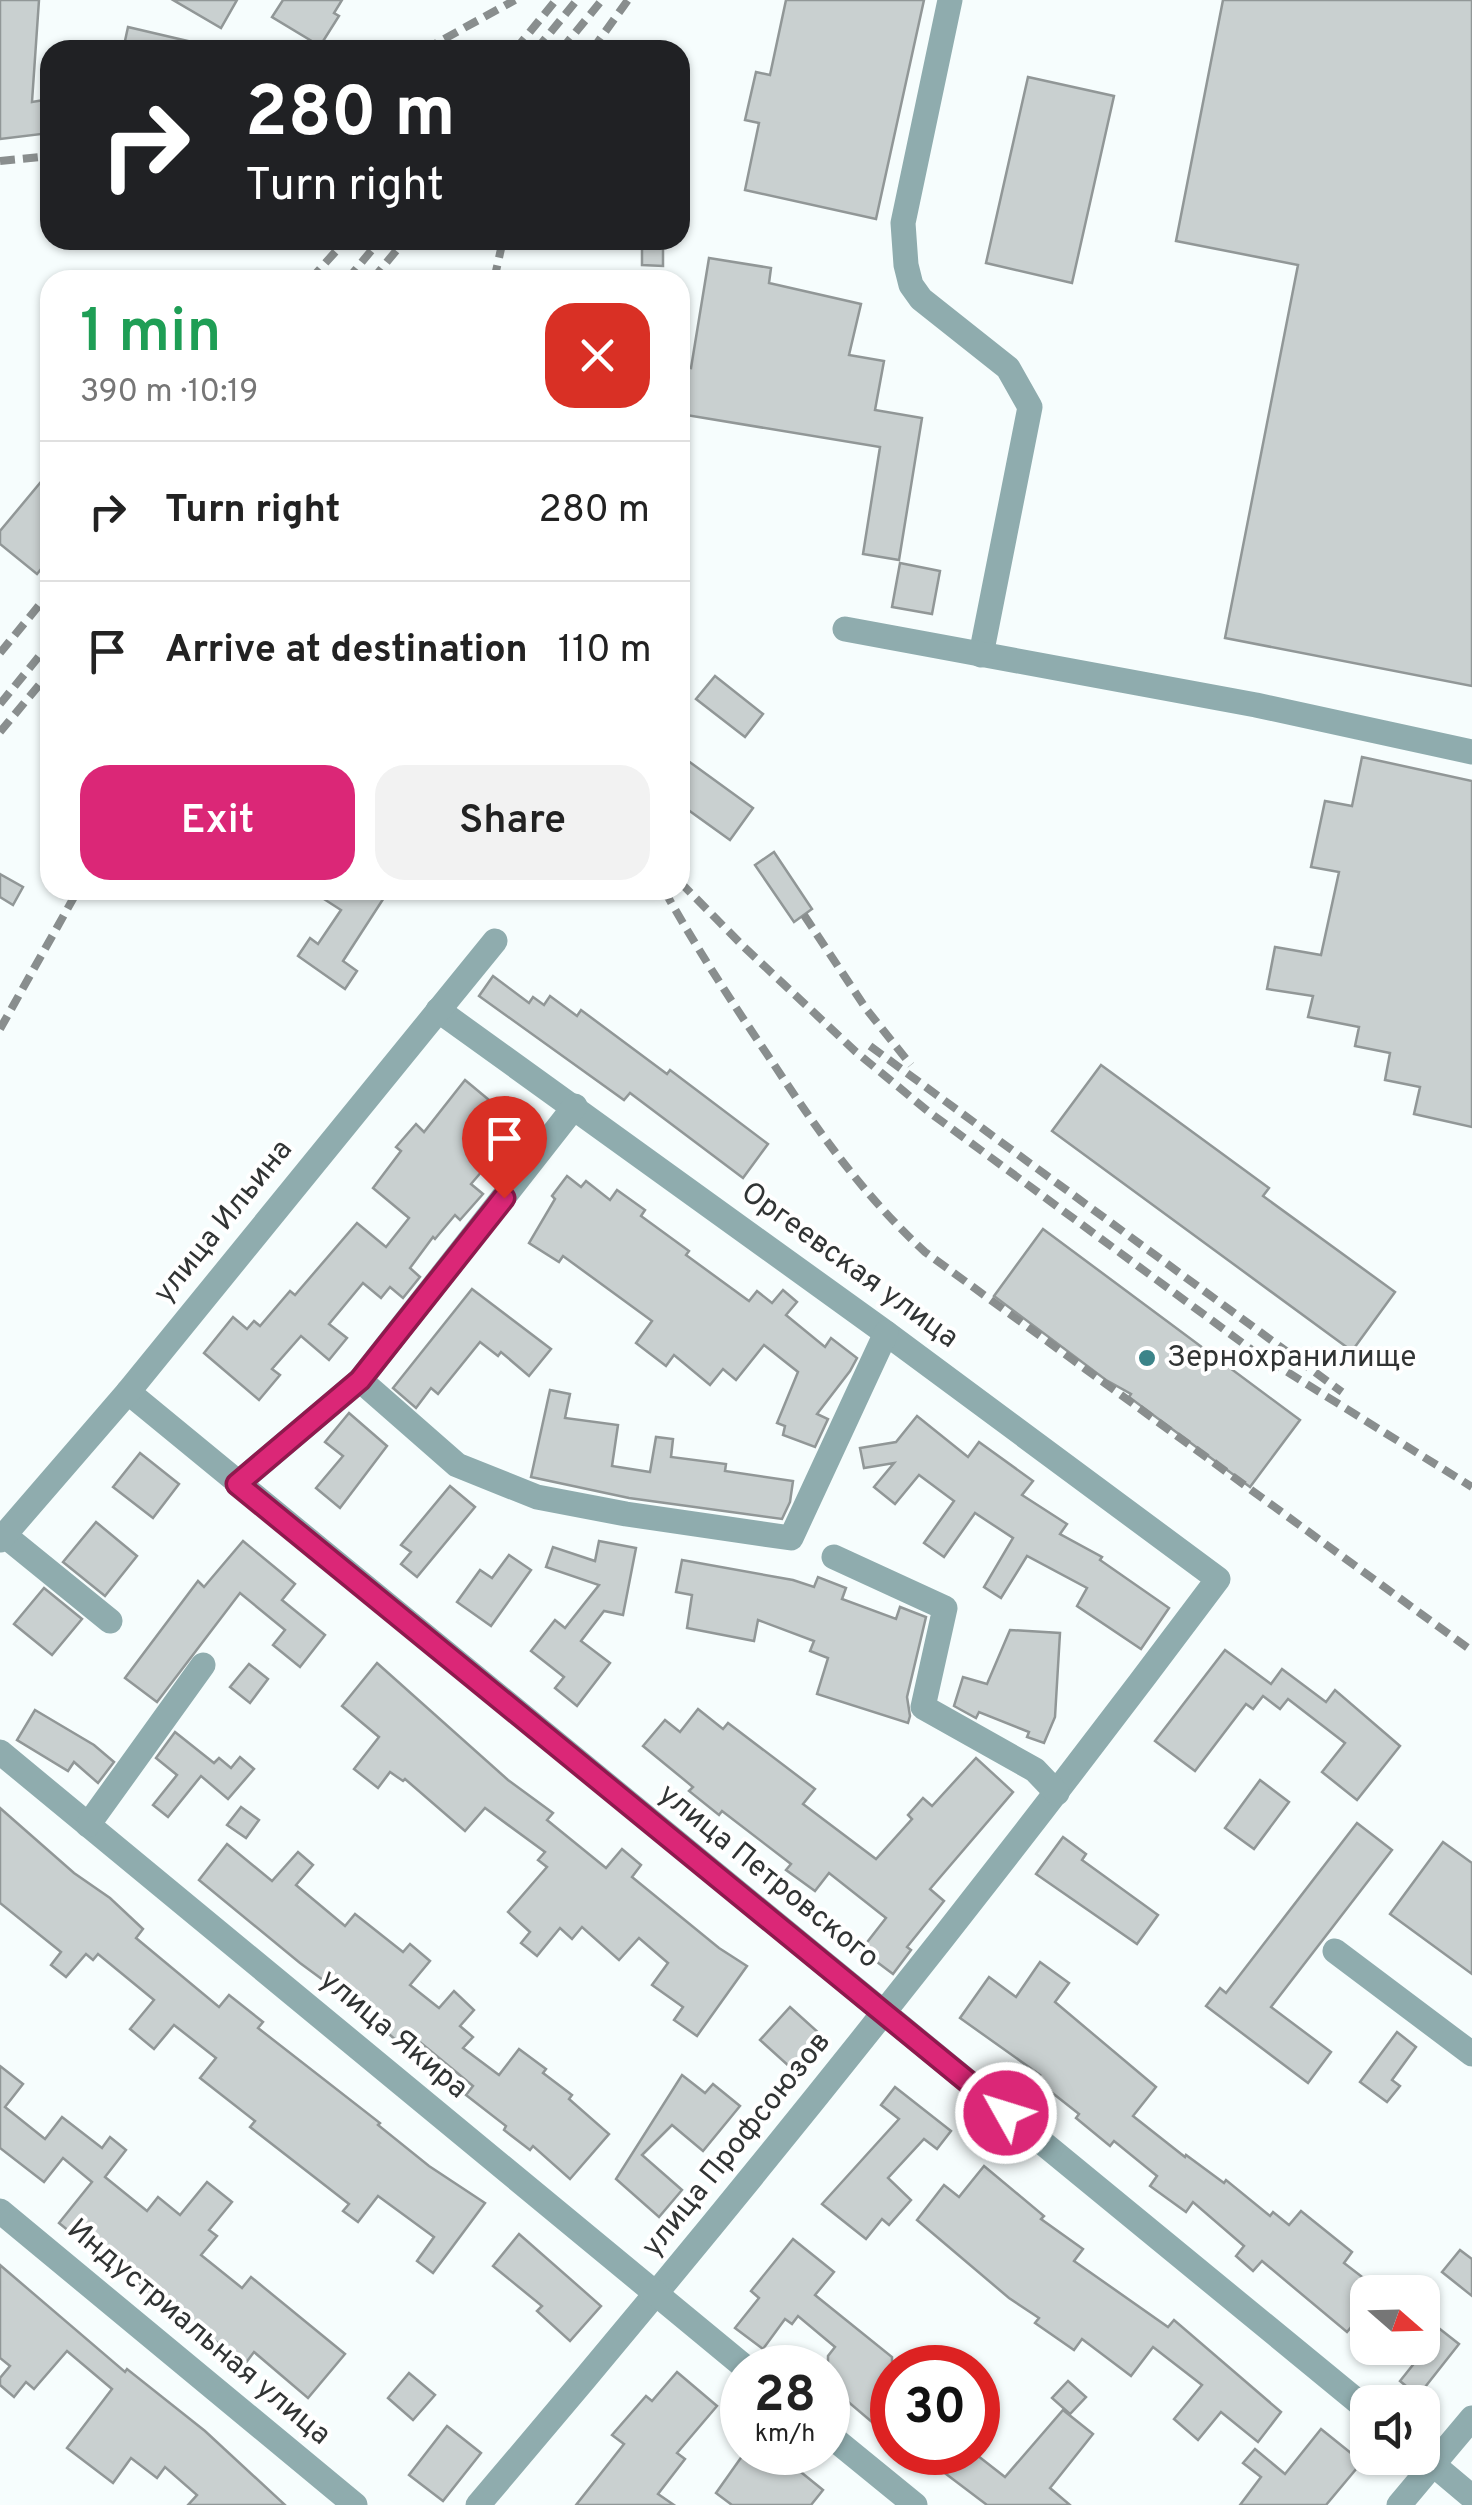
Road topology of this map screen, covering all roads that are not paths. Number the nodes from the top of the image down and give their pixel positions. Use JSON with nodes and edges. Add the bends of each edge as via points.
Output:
{"nodes":[{"id":1,"x":950,"y":0,"type":"edge"},
{"id":2,"x":845,"y":630,"type":"dead end"},
{"id":3,"x":980,"y":655,"type":"junction"},
{"id":4,"x":1472,"y":752,"type":"edge"},
{"id":5,"x":495,"y":941,"type":"dead end"},
{"id":6,"x":438,"y":1010,"type":"junction"},
{"id":7,"x":576,"y":1106,"type":"junction"},
{"id":8,"x":886,"y":1333,"type":"junction"},
{"id":9,"x":360,"y":1380,"type":"junction"},
{"id":10,"x":128,"y":1392,"type":"junction"},
{"id":11,"x":237,"y":1484,"type":"junction"},
{"id":12,"x":2,"y":1538,"type":"edge"},
{"id":13,"x":834,"y":1557,"type":"dead end"},
{"id":14,"x":1218,"y":1579,"type":"joint"},
{"id":15,"x":110,"y":1621,"type":"dead end"},
{"id":16,"x":203,"y":1665,"type":"dead end"},
{"id":17,"x":0,"y":1752,"type":"edge"},
{"id":18,"x":1058,"y":1794,"type":"junction"},
{"id":19,"x":88,"y":1826,"type":"junction"},
{"id":20,"x":1336,"y":1951,"type":"dead end"},
{"id":21,"x":885,"y":2014,"type":"junction"},
{"id":22,"x":1472,"y":2054,"type":"edge"},
{"id":23,"x":0,"y":2211,"type":"edge"},
{"id":24,"x":657,"y":2295,"type":"junction"},
{"id":25,"x":720,"y":2347,"type":"edge"},
{"id":26,"x":1350,"y":2395,"type":"edge"},
{"id":27,"x":1472,"y":2418,"type":"edge"},
{"id":28,"x":1440,"y":2448,"type":"edge"},
{"id":29,"x":850,"y":2452,"type":"edge"},
{"id":30,"x":1440,"y":2469,"type":"edge"},
{"id":31,"x":1418,"y":2475,"type":"edge"},
{"id":32,"x":1472,"y":2497,"type":"edge"},
{"id":33,"x":355,"y":2505,"type":"edge"},
{"id":34,"x":478,"y":2505,"type":"edge"},
{"id":35,"x":914,"y":2505,"type":"edge"},
{"id":36,"x":1398,"y":2505,"type":"edge"}],
"edges":[{"from":1,"to":3,"type":"street","via":[[904,222],[906,265],[920,300],[1008,368],[1030,407]]},
{"from":2,"to":3,"type":"street"},
{"from":3,"to":4,"type":"street"},
{"from":5,"to":6,"type":"street","name":"улица Ильина"},
{"from":6,"to":7,"type":"street","name":"Оргеевская улица"},
{"from":6,"to":10,"type":"street","name":"улица Ильина"},
{"from":7,"to":8,"type":"street","name":"Оргеевская улица"},
{"from":7,"to":9,"type":"street"},
{"from":8,"to":9,"type":"street","via":[[791,1538],[537,1498],[457,1465]]},
{"from":8,"to":14,"type":"street","name":"Оргеевская улица"},
{"from":9,"to":11,"type":"street"},
{"from":10,"to":11,"type":"street","name":"улица Петровского"},
{"from":10,"to":12,"type":"street","name":"улица Ильина"},
{"from":11,"to":21,"type":"street","name":"улица Петровского"},
{"from":12,"to":15,"type":"street"},
{"from":13,"to":18,"type":"street","via":[[946,1608],[923,1707],[1035,1770]]},
{"from":14,"to":18,"type":"street","name":"улица Профсоюзов"},
{"from":16,"to":19,"type":"street"},
{"from":17,"to":19,"type":"street","name":"улица Якира"},
{"from":18,"to":21,"type":"street","name":"улица Профсоюзов"},
{"from":19,"to":24,"type":"street","name":"улица Якира"},
{"from":20,"to":22,"type":"street"},
{"from":21,"to":24,"type":"street","name":"улица Профсоюзов"},
{"from":21,"to":26,"type":"street","name":"улица Петровского"},
{"from":23,"to":33,"type":"street","name":"Индустриальная улица"},
{"from":24,"to":25,"type":"street","name":"улица Якира"},
{"from":24,"to":34,"type":"street","name":"улица Профсоюзов"},
{"from":27,"to":28,"type":"street"},
{"from":29,"to":35,"type":"street"},
{"from":30,"to":32,"type":"street"},
{"from":31,"to":36,"type":"street"}]}
